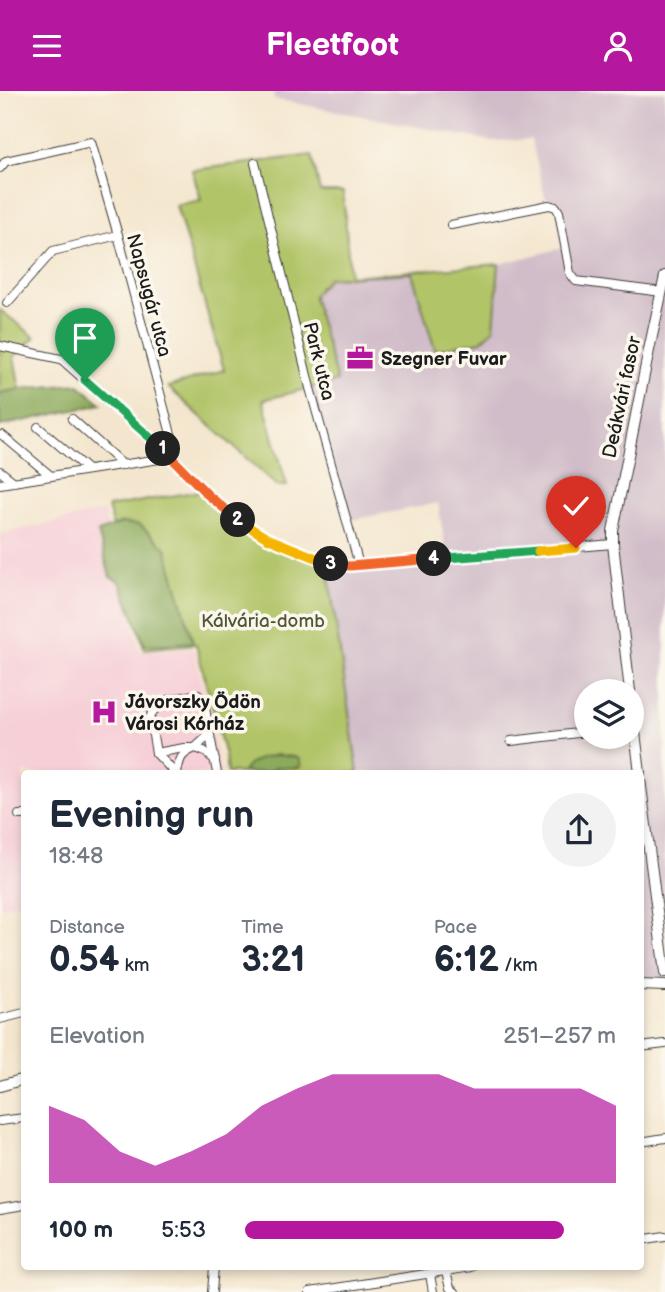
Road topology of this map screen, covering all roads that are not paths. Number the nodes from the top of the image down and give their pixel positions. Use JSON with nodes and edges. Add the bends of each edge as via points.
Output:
{"nodes":[{"id":1,"x":255,"y":163,"type":"dead end"},
{"id":2,"x":0,"y":168,"type":"edge"},
{"id":3,"x":451,"y":225,"type":"dead end"},
{"id":4,"x":118,"y":235,"type":"junction"},
{"id":5,"x":665,"y":277,"type":"edge"},
{"id":6,"x":662,"y":292,"type":"junction"},
{"id":7,"x":7,"y":303,"type":"dead end"},
{"id":8,"x":0,"y":346,"type":"edge"},
{"id":9,"x":72,"y":419,"type":"dead end"},
{"id":10,"x":37,"y":426,"type":"dead end"},
{"id":11,"x":2,"y":435,"type":"edge"},
{"id":12,"x":172,"y":457,"type":"junction"},
{"id":13,"x":123,"y":465,"type":"junction"},
{"id":14,"x":88,"y":470,"type":"junction"},
{"id":15,"x":0,"y":471,"type":"edge"},
{"id":16,"x":51,"y":476,"type":"junction"},
{"id":17,"x":14,"y":482,"type":"junction"},
{"id":18,"x":0,"y":484,"type":"edge"},
{"id":19,"x":612,"y":544,"type":"junction"},
{"id":20,"x":359,"y":565,"type":"junction"},
{"id":21,"x":629,"y":679,"type":"edge"},
{"id":22,"x":209,"y":729,"type":"junction"},
{"id":23,"x":574,"y":733,"type":"edge"},
{"id":24,"x":511,"y":741,"type":"dead end"},
{"id":25,"x":195,"y":748,"type":"junction"},
{"id":26,"x":636,"y":749,"type":"edge"},
{"id":27,"x":156,"y":753,"type":"junction"},
{"id":28,"x":215,"y":760,"type":"junction"},
{"id":29,"x":173,"y":770,"type":"edge"},
{"id":30,"x":177,"y":770,"type":"edge"},
{"id":31,"x":217,"y":770,"type":"edge"},
{"id":32,"x":639,"y":770,"type":"edge"},
{"id":33,"x":644,"y":808,"type":"edge"},
{"id":34,"x":665,"y":973,"type":"edge"},
{"id":35,"x":644,"y":985,"type":"edge"},
{"id":36,"x":665,"y":986,"type":"edge"},
{"id":37,"x":21,"y":1014,"type":"edge"},
{"id":38,"x":0,"y":1019,"type":"edge"},
{"id":39,"x":665,"y":1044,"type":"edge"},
{"id":40,"x":644,"y":1047,"type":"edge"},
{"id":41,"x":21,"y":1080,"type":"edge"},
{"id":42,"x":0,"y":1086,"type":"edge"},
{"id":43,"x":21,"y":1118,"type":"edge"},
{"id":44,"x":0,"y":1121,"type":"edge"},
{"id":45,"x":665,"y":1138,"type":"edge"},
{"id":46,"x":644,"y":1141,"type":"edge"},
{"id":47,"x":21,"y":1206,"type":"edge"},
{"id":48,"x":0,"y":1209,"type":"edge"},
{"id":49,"x":665,"y":1236,"type":"edge"},
{"id":50,"x":644,"y":1239,"type":"edge"},
{"id":51,"x":214,"y":1270,"type":"edge"},
{"id":52,"x":456,"y":1270,"type":"edge"},
{"id":53,"x":446,"y":1272,"type":"junction"},
{"id":54,"x":430,"y":1274,"type":"junction"},
{"id":55,"x":338,"y":1290,"type":"edge"},
{"id":56,"x":212,"y":1292,"type":"edge"},
{"id":57,"x":310,"y":1292,"type":"edge"},
{"id":58,"x":433,"y":1292,"type":"edge"},
{"id":59,"x":455,"y":1292,"type":"edge"}],
"edges":[{"from":1,"to":20,"type":"street","name":"Park utca"},
{"from":2,"to":4,"type":"street","name":"Napsugár utca","via":[[6,162],[91,142]]},
{"from":3,"to":6,"type":"street","via":[[556,207],[573,279]]},
{"from":4,"to":7,"type":"street","via":[[53,251]]},
{"from":4,"to":12,"type":"street","name":"Napsugár utca","via":[[175,449]]},
{"from":5,"to":6,"type":"street","name":"Deákvári fasor"},
{"from":6,"to":19,"type":"street","name":"Deákvári fasor"},
{"from":8,"to":12,"type":"street","via":[[61,359]]},
{"from":9,"to":13,"type":"street"},
{"from":10,"to":14,"type":"street"},
{"from":11,"to":16,"type":"street"},
{"from":12,"to":13,"type":"street"},
{"from":12,"to":20,"type":"street","via":[[217,504],[267,538],[330,564]]},
{"from":13,"to":14,"type":"street"},
{"from":14,"to":16,"type":"street"},
{"from":15,"to":17,"type":"street"},
{"from":16,"to":17,"type":"street"},
{"from":17,"to":18,"type":"street"},
{"from":19,"to":20,"type":"street"},
{"from":19,"to":21,"type":"street","name":"Deákvári fasor"},
{"from":22,"to":25,"type":"street"},
{"from":22,"to":27,"type":"street","via":[[198,694],[169,699],[150,718]]},
{"from":22,"to":28,"type":"street"},
{"from":23,"to":24,"type":"street"},
{"from":25,"to":27,"type":"street"},
{"from":25,"to":28,"type":"street"},
{"from":25,"to":30,"type":"street","via":[[180,759]]},
{"from":26,"to":32,"type":"street"},
{"from":27,"to":29,"type":"street"},
{"from":28,"to":31,"type":"street"},
{"from":33,"to":34,"type":"street"},
{"from":35,"to":36,"type":"street"},
{"from":37,"to":38,"type":"street"},
{"from":39,"to":40,"type":"street"},
{"from":41,"to":42,"type":"street"},
{"from":43,"to":44,"type":"street"},
{"from":45,"to":46,"type":"street"},
{"from":47,"to":48,"type":"street"},
{"from":49,"to":50,"type":"street"},
{"from":51,"to":56,"type":"street"},
{"from":52,"to":53,"type":"street"},
{"from":53,"to":54,"type":"street"},
{"from":53,"to":59,"type":"street"},
{"from":54,"to":55,"type":"street"},
{"from":54,"to":58,"type":"street"},
{"from":55,"to":57,"type":"street"}]}
